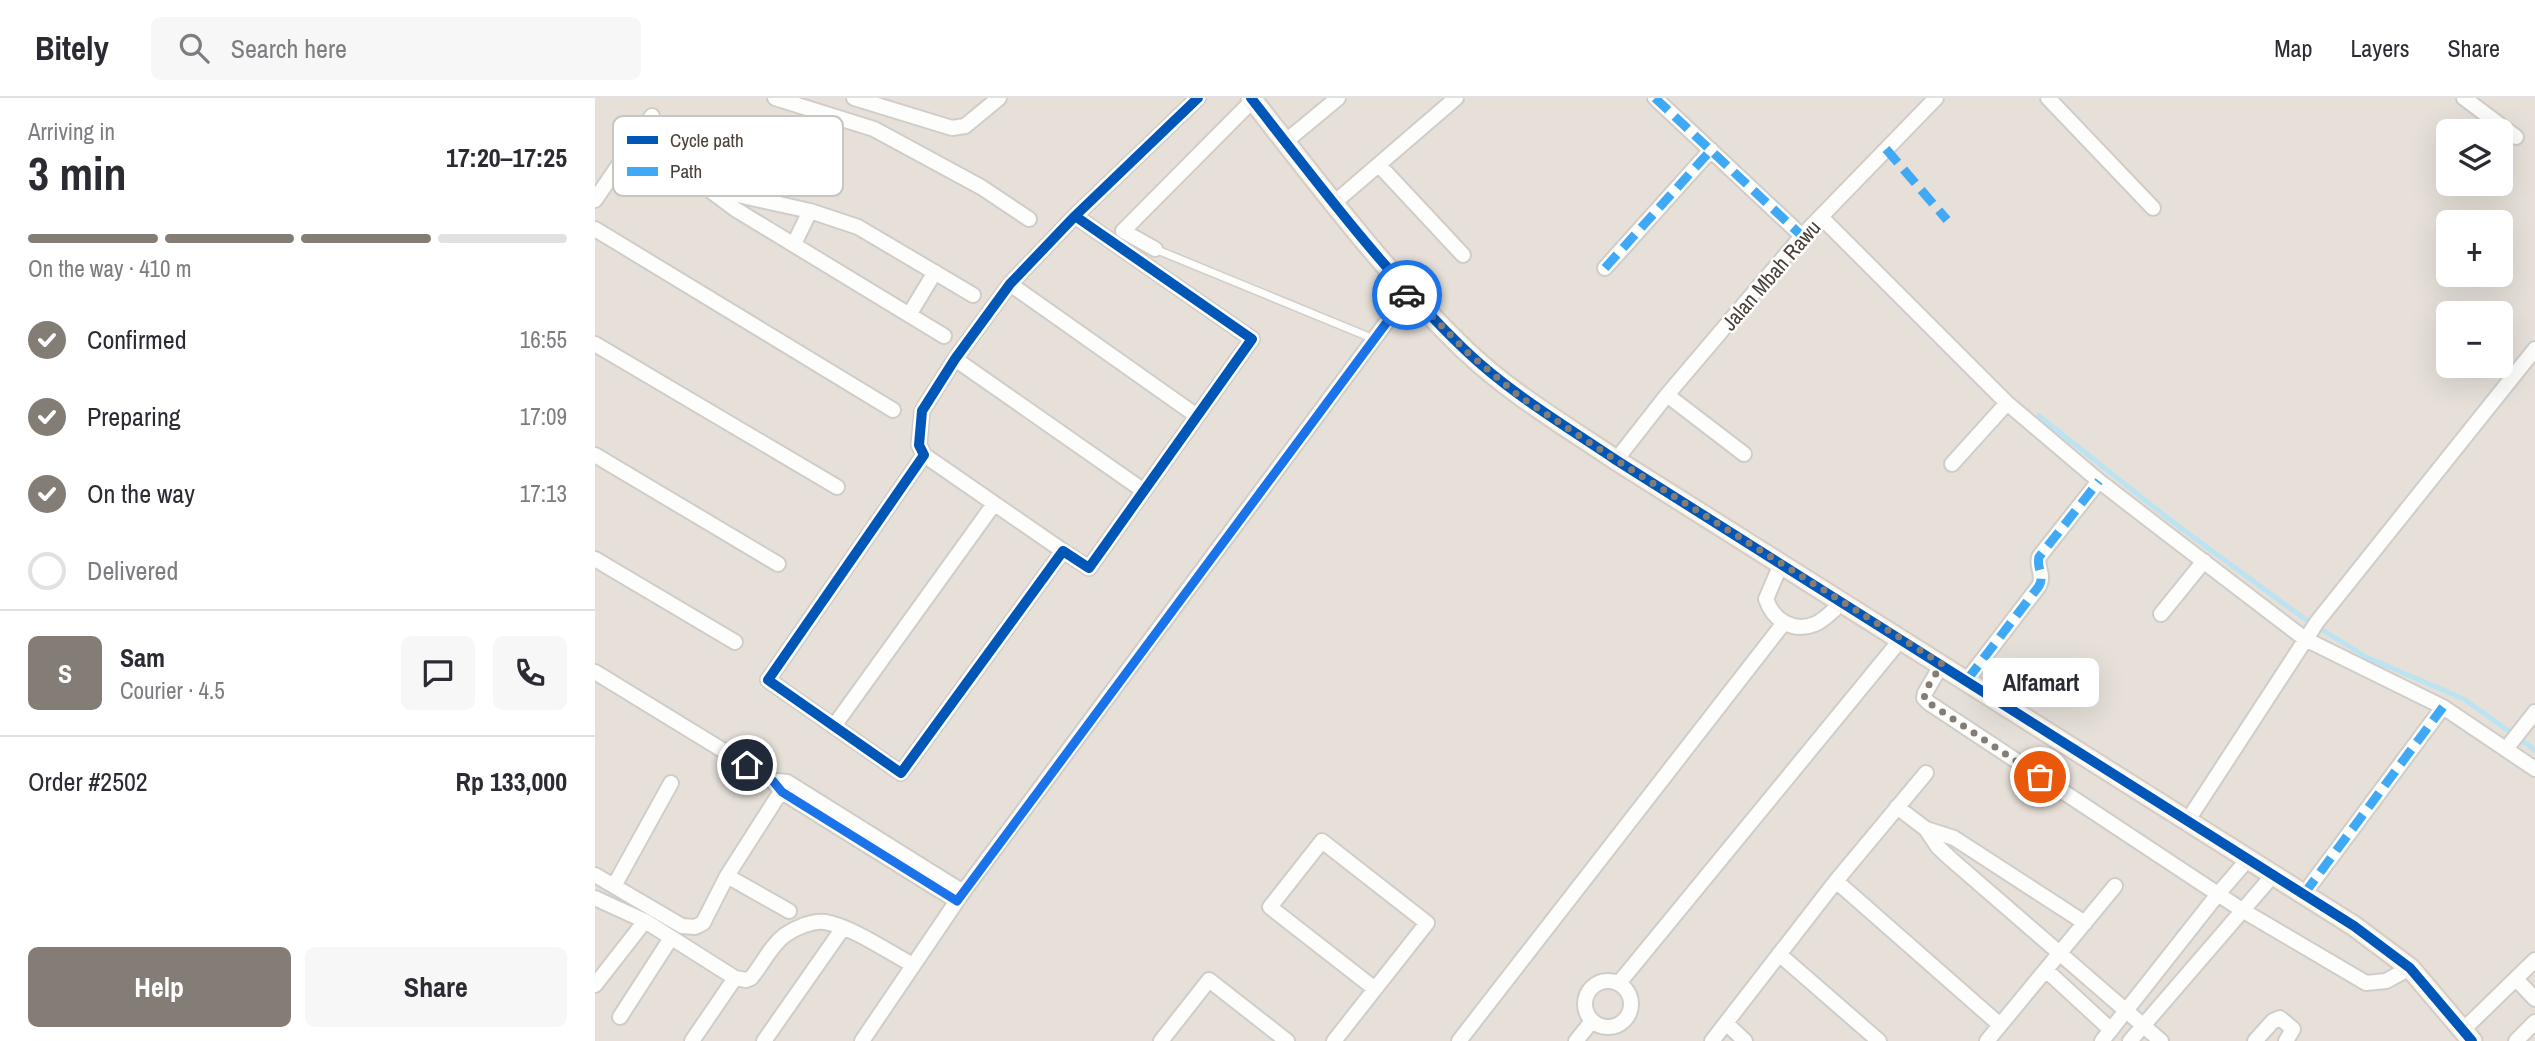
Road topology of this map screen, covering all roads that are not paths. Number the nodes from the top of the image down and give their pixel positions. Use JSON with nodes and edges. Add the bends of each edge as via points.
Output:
{"nodes":[{"id":1,"x":775,"y":98,"type":"edge"},
{"id":2,"x":855,"y":98,"type":"edge"},
{"id":3,"x":999,"y":98,"type":"edge"},
{"id":4,"x":1198,"y":98,"type":"edge"},
{"id":5,"x":1338,"y":98,"type":"edge"},
{"id":6,"x":1456,"y":98,"type":"edge"},
{"id":7,"x":1655,"y":98,"type":"edge"},
{"id":8,"x":1936,"y":98,"type":"edge"},
{"id":9,"x":2048,"y":98,"type":"edge"},
{"id":10,"x":2464,"y":98,"type":"edge"},
{"id":11,"x":1252,"y":99,"type":"edge"},
{"id":12,"x":832,"y":116,"type":"edge"},
{"id":13,"x":843,"y":119,"type":"edge"},
{"id":14,"x":2516,"y":137,"type":"dead end"},
{"id":15,"x":1285,"y":142,"type":"junction"},
{"id":16,"x":1708,"y":153,"type":"junction"},
{"id":17,"x":1379,"y":165,"type":"junction"},
{"id":18,"x":613,"y":174,"type":"edge"},
{"id":19,"x":718,"y":196,"type":"edge"},
{"id":20,"x":743,"y":196,"type":"edge"},
{"id":21,"x":595,"y":200,"type":"edge"},
{"id":22,"x":1334,"y":203,"type":"junction"},
{"id":23,"x":2153,"y":208,"type":"dead end"},
{"id":24,"x":810,"y":211,"type":"junction"},
{"id":25,"x":1075,"y":216,"type":"junction"},
{"id":26,"x":1821,"y":217,"type":"junction"},
{"id":27,"x":1030,"y":219,"type":"dead end"},
{"id":28,"x":595,"y":229,"type":"edge"},
{"id":29,"x":1802,"y":236,"type":"junction"},
{"id":30,"x":794,"y":244,"type":"junction"},
{"id":31,"x":1155,"y":249,"type":"joint"},
{"id":32,"x":1463,"y":255,"type":"dead end"},
{"id":33,"x":1605,"y":268,"type":"dead end"},
{"id":34,"x":935,"y":272,"type":"junction"},
{"id":35,"x":1010,"y":284,"type":"junction"},
{"id":36,"x":1409,"y":292,"type":"junction"},
{"id":37,"x":973,"y":295,"type":"dead end"},
{"id":38,"x":909,"y":315,"type":"junction"},
{"id":39,"x":944,"y":336,"type":"dead end"},
{"id":40,"x":1374,"y":339,"type":"junction"},
{"id":41,"x":595,"y":344,"type":"edge"},
{"id":42,"x":2535,"y":349,"type":"edge"},
{"id":43,"x":955,"y":359,"type":"junction"},
{"id":44,"x":1667,"y":395,"type":"junction"},
{"id":45,"x":2007,"y":403,"type":"junction"},
{"id":46,"x":893,"y":411,"type":"dead end"},
{"id":47,"x":1197,"y":416,"type":"junction"},
{"id":48,"x":1744,"y":454,"type":"dead end"},
{"id":49,"x":595,"y":455,"type":"edge"},
{"id":50,"x":924,"y":456,"type":"junction"},
{"id":51,"x":1616,"y":460,"type":"junction"},
{"id":52,"x":1952,"y":464,"type":"dead end"},
{"id":53,"x":2099,"y":481,"type":"junction"},
{"id":54,"x":837,"y":487,"type":"dead end"},
{"id":55,"x":1144,"y":491,"type":"junction"},
{"id":56,"x":994,"y":503,"type":"junction"},
{"id":57,"x":1063,"y":551,"type":"junction"},
{"id":58,"x":595,"y":559,"type":"edge"},
{"id":59,"x":2204,"y":561,"type":"junction"},
{"id":60,"x":778,"y":564,"type":"dead end"},
{"id":61,"x":1781,"y":564,"type":"junction"},
{"id":62,"x":1842,"y":603,"type":"junction"},
{"id":63,"x":2161,"y":614,"type":"dead end"},
{"id":64,"x":1783,"y":624,"type":"junction"},
{"id":65,"x":2311,"y":631,"type":"junction"},
{"id":66,"x":1902,"y":638,"type":"junction"},
{"id":67,"x":735,"y":642,"type":"dead end"},
{"id":68,"x":1942,"y":664,"type":"junction"},
{"id":69,"x":595,"y":672,"type":"edge"},
{"id":70,"x":1967,"y":680,"type":"junction"},
{"id":71,"x":2442,"y":707,"type":"junction"},
{"id":72,"x":2534,"y":715,"type":"edge"},
{"id":73,"x":834,"y":726,"type":"junction"},
{"id":74,"x":2507,"y":747,"type":"junction"},
{"id":75,"x":2535,"y":769,"type":"edge"},
{"id":76,"x":1926,"y":773,"type":"dead end"},
{"id":77,"x":671,"y":783,"type":"dead end"},
{"id":78,"x":781,"y":785,"type":"junction"},
{"id":79,"x":1897,"y":807,"type":"junction"},
{"id":80,"x":2188,"y":820,"type":"junction"},
{"id":81,"x":1926,"y":830,"type":"junction"},
{"id":82,"x":2249,"y":858,"type":"junction"},
{"id":83,"x":2274,"y":874,"type":"junction"},
{"id":84,"x":595,"y":875,"type":"edge"},
{"id":85,"x":727,"y":876,"type":"junction"},
{"id":86,"x":1836,"y":881,"type":"junction"},
{"id":87,"x":614,"y":886,"type":"junction"},
{"id":88,"x":2115,"y":886,"type":"dead end"},
{"id":89,"x":2218,"y":894,"type":"junction"},
{"id":90,"x":2304,"y":894,"type":"junction"},
{"id":91,"x":960,"y":896,"type":"junction"},
{"id":92,"x":595,"y":898,"type":"edge"},
{"id":93,"x":2242,"y":910,"type":"junction"},
{"id":94,"x":789,"y":911,"type":"dead end"},
{"id":95,"x":645,"y":921,"type":"junction"},
{"id":96,"x":2085,"y":923,"type":"junction"},
{"id":97,"x":843,"y":928,"type":"junction"},
{"id":98,"x":671,"y":938,"type":"junction"},
{"id":99,"x":2060,"y":953,"type":"junction"},
{"id":100,"x":1779,"y":954,"type":"junction"},
{"id":101,"x":2535,"y":960,"type":"edge"},
{"id":102,"x":913,"y":965,"type":"junction"},
{"id":103,"x":2410,"y":968,"type":"junction"},
{"id":104,"x":2046,"y":970,"type":"junction"},
{"id":105,"x":735,"y":978,"type":"junction"},
{"id":106,"x":2515,"y":979,"type":"junction"},
{"id":107,"x":1619,"y":983,"type":"junction"},
{"id":108,"x":595,"y":985,"type":"edge"},
{"id":109,"x":1375,"y":989,"type":"junction"},
{"id":110,"x":2535,"y":999,"type":"edge"},
{"id":111,"x":2126,"y":1012,"type":"junction"},
{"id":112,"x":620,"y":1017,"type":"dead end"},
{"id":113,"x":1592,"y":1021,"type":"junction"},
{"id":114,"x":2535,"y":1022,"type":"edge"},
{"id":115,"x":1726,"y":1023,"type":"junction"},
{"id":116,"x":2000,"y":1025,"type":"junction"},
{"id":117,"x":2142,"y":1025,"type":"junction"},
{"id":118,"x":2107,"y":1035,"type":"edge"},
{"id":119,"x":2467,"y":1036,"type":"edge"},
{"id":120,"x":692,"y":1041,"type":"edge"},
{"id":121,"x":764,"y":1041,"type":"edge"},
{"id":122,"x":862,"y":1041,"type":"edge"},
{"id":123,"x":1161,"y":1041,"type":"edge"},
{"id":124,"x":1287,"y":1041,"type":"edge"},
{"id":125,"x":1334,"y":1041,"type":"edge"},
{"id":126,"x":1459,"y":1041,"type":"edge"},
{"id":127,"x":1576,"y":1041,"type":"edge"},
{"id":128,"x":1712,"y":1041,"type":"edge"},
{"id":129,"x":1745,"y":1041,"type":"edge"},
{"id":130,"x":1879,"y":1041,"type":"edge"},
{"id":131,"x":1987,"y":1041,"type":"edge"},
{"id":132,"x":2130,"y":1041,"type":"edge"},
{"id":133,"x":2161,"y":1041,"type":"edge"},
{"id":134,"x":2255,"y":1041,"type":"edge"},
{"id":135,"x":2286,"y":1041,"type":"edge"},
{"id":136,"x":2516,"y":1041,"type":"edge"}],
"edges":[{"from":1,"to":12,"type":"street"},
{"from":2,"to":3,"type":"street","via":[[952,128],[965,126]]},
{"from":4,"to":25,"type":"street"},
{"from":5,"to":15,"type":"street"},
{"from":6,"to":17,"type":"street"},
{"from":7,"to":16,"type":"street"},
{"from":8,"to":26,"type":"street","name":"Jalan Mbah Rawu"},
{"from":9,"to":23,"type":"street"},
{"from":10,"to":14,"type":"street"},
{"from":11,"to":15,"type":"street"},
{"from":11,"to":31,"type":"street","via":[[1123,230]]},
{"from":13,"to":27,"type":"street","via":[[874,129]]},
{"from":15,"to":22,"type":"street"},
{"from":16,"to":29,"type":"street"},
{"from":16,"to":33,"type":"street"},
{"from":17,"to":22,"type":"street"},
{"from":17,"to":32,"type":"street"},
{"from":18,"to":21,"type":"street"},
{"from":19,"to":30,"type":"street"},
{"from":20,"to":24,"type":"street"},
{"from":22,"to":36,"type":"street"},
{"from":24,"to":30,"type":"street"},
{"from":24,"to":34,"type":"street","via":[[858,227]]},
{"from":25,"to":35,"type":"street"},
{"from":25,"to":47,"type":"street","via":[[1252,340]]},
{"from":26,"to":29,"type":"street","name":"Jalan Mbah Rawu"},
{"from":26,"to":45,"type":"street"},
{"from":28,"to":46,"type":"street"},
{"from":29,"to":44,"type":"street","name":"Jalan Mbah Rawu"},
{"from":30,"to":38,"type":"street"},
{"from":31,"to":40,"type":"lane"},
{"from":34,"to":37,"type":"street"},
{"from":34,"to":38,"type":"street"},
{"from":35,"to":43,"type":"street"},
{"from":35,"to":47,"type":"street"},
{"from":36,"to":40,"type":"street"},
{"from":36,"to":51,"type":"street","via":[[1467,352],[1519,396]]},
{"from":38,"to":39,"type":"street"},
{"from":40,"to":91,"type":"street"},
{"from":41,"to":54,"type":"street"},
{"from":42,"to":65,"type":"street"},
{"from":43,"to":50,"type":"street","via":[[922,411],[919,445]]},
{"from":43,"to":55,"type":"street"},
{"from":44,"to":48,"type":"street"},
{"from":44,"to":51,"type":"street","name":"Jalan Mbah Rawu"},
{"from":45,"to":52,"type":"street"},
{"from":45,"to":53,"type":"street"},
{"from":47,"to":55,"type":"street"},
{"from":49,"to":60,"type":"street"},
{"from":50,"to":56,"type":"street"},
{"from":50,"to":73,"type":"street","via":[[768,680]]},
{"from":51,"to":61,"type":"street"},
{"from":53,"to":59,"type":"street"},
{"from":53,"to":70,"type":"street","via":[[2039,558],[2039,586]]},
{"from":55,"to":57,"type":"street","via":[[1089,568]]},
{"from":56,"to":57,"type":"street"},
{"from":56,"to":73,"type":"street"},
{"from":57,"to":73,"type":"street","via":[[901,774]]},
{"from":58,"to":67,"type":"street"},
{"from":59,"to":63,"type":"street"},
{"from":59,"to":65,"type":"street"},
{"from":61,"to":62,"type":"street"},
{"from":61,"to":64,"type":"street","via":[[1766,599]]},
{"from":62,"to":64,"type":"street","via":[[1815,624]]},
{"from":62,"to":66,"type":"street"},
{"from":64,"to":126,"type":"street"},
{"from":65,"to":71,"type":"street"},
{"from":65,"to":80,"type":"street"},
{"from":66,"to":68,"type":"street"},
{"from":66,"to":107,"type":"street"},
{"from":68,"to":70,"type":"street"},
{"from":68,"to":89,"type":"street","via":[[1925,693],[1929,703]]},
{"from":69,"to":78,"type":"street"},
{"from":70,"to":80,"type":"street"},
{"from":71,"to":74,"type":"street"},
{"from":71,"to":90,"type":"street"},
{"from":72,"to":74,"type":"street"},
{"from":74,"to":75,"type":"street"},
{"from":76,"to":79,"type":"street"},
{"from":77,"to":87,"type":"street"},
{"from":78,"to":85,"type":"street"},
{"from":78,"to":91,"type":"street"},
{"from":79,"to":81,"type":"street"},
{"from":79,"to":86,"type":"street"},
{"from":80,"to":82,"type":"street"},
{"from":81,"to":96,"type":"street","via":[[1954,838]]},
{"from":81,"to":99,"type":"street","via":[[1952,860]]},
{"from":82,"to":83,"type":"street"},
{"from":82,"to":89,"type":"street"},
{"from":83,"to":90,"type":"street"},
{"from":83,"to":93,"type":"street"},
{"from":84,"to":87,"type":"street"},
{"from":85,"to":87,"type":"street","via":[[703,923],[695,926],[682,926]]},
{"from":85,"to":94,"type":"street"},
{"from":86,"to":100,"type":"street"},
{"from":86,"to":116,"type":"street"},
{"from":88,"to":96,"type":"street"},
{"from":89,"to":93,"type":"street"},
{"from":89,"to":111,"type":"street"},
{"from":90,"to":103,"type":"street"},
{"from":91,"to":102,"type":"street"},
{"from":92,"to":95,"type":"street"},
{"from":93,"to":103,"type":"street","via":[[2366,983],[2386,981]]},
{"from":93,"to":117,"type":"street"},
{"from":95,"to":98,"type":"street"},
{"from":95,"to":108,"type":"street"},
{"from":96,"to":99,"type":"street"},
{"from":97,"to":102,"type":"street"},
{"from":97,"to":105,"type":"street","via":[[823,921],[800,926],[774,945],[751,978]]},
{"from":97,"to":121,"type":"street"},
{"from":98,"to":105,"type":"street"},
{"from":98,"to":112,"type":"street"},
{"from":99,"to":104,"type":"street"},
{"from":99,"to":111,"type":"street"},
{"from":100,"to":115,"type":"street"},
{"from":100,"to":130,"type":"street"},
{"from":101,"to":106,"type":"street"},
{"from":102,"to":122,"type":"street"},
{"from":103,"to":119,"type":"street"},
{"from":104,"to":116,"type":"street"},
{"from":104,"to":118,"type":"street"},
{"from":105,"to":120,"type":"street"},
{"from":106,"to":110,"type":"street"},
{"from":106,"to":119,"type":"street"},
{"from":107,"to":113,"type":"street","via":[[1600,981],[1592,986],[1585,1004]]},
{"from":107,"to":113,"type":"street","via":[[1632,1001],[1624,1021],[1614,1026]]},
{"from":109,"to":109,"type":"street","via":[[1427,923],[1322,841],[1270,906]]},
{"from":109,"to":125,"type":"street"},
{"from":111,"to":117,"type":"street"},
{"from":111,"to":118,"type":"street"},
{"from":113,"to":127,"type":"street"},
{"from":114,"to":136,"type":"street"},
{"from":115,"to":128,"type":"street"},
{"from":115,"to":129,"type":"street"},
{"from":116,"to":131,"type":"street"},
{"from":117,"to":132,"type":"street"},
{"from":117,"to":133,"type":"street"},
{"from":123,"to":124,"type":"street","via":[[1209,980]]},
{"from":134,"to":135,"type":"street","via":[[2280,1018],[2293,1029]]}]}
